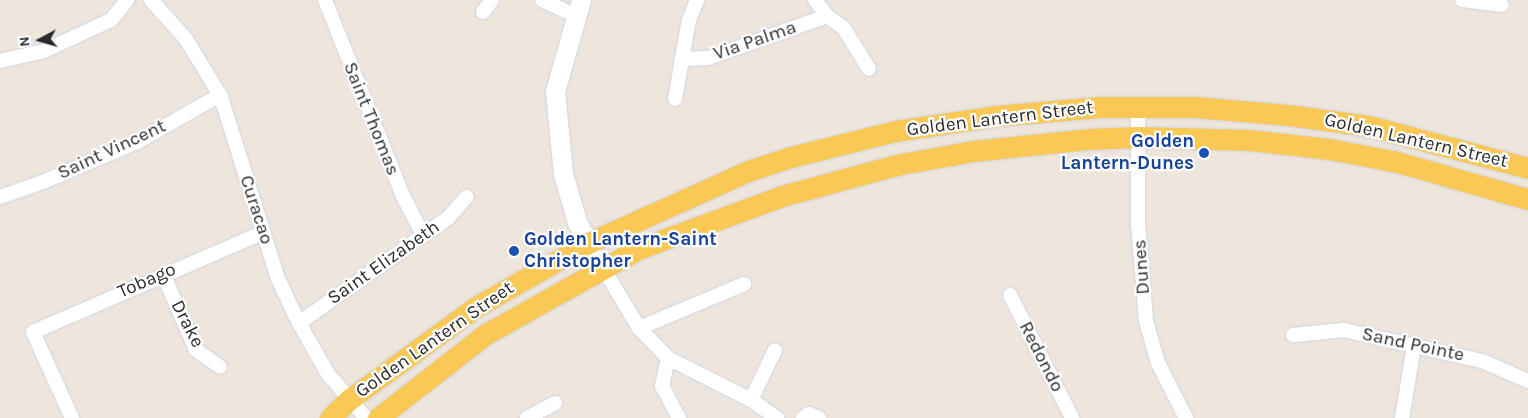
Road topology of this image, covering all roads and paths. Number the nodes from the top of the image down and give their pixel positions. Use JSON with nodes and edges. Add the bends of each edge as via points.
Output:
{"nodes":[{"id":1,"x":127,"y":0,"type":"edge"},
{"id":2,"x":151,"y":0,"type":"edge"},
{"id":3,"x":325,"y":0,"type":"edge"},
{"id":4,"x":492,"y":0,"type":"edge"},
{"id":5,"x":542,"y":0,"type":"edge"},
{"id":6,"x":697,"y":0,"type":"edge"},
{"id":7,"x":816,"y":0,"type":"edge"},
{"id":8,"x":1462,"y":0,"type":"edge"},
{"id":9,"x":1502,"y":5,"type":"dead end"},
{"id":10,"x":577,"y":7,"type":"edge"},
{"id":11,"x":482,"y":12,"type":"dead end"},
{"id":12,"x":827,"y":16,"type":"junction"},
{"id":13,"x":682,"y":59,"type":"junction"},
{"id":14,"x":0,"y":61,"type":"edge"},
{"id":15,"x":870,"y":69,"type":"dead end"},
{"id":16,"x":220,"y":95,"type":"junction"},
{"id":17,"x":675,"y":99,"type":"dead end"},
{"id":18,"x":1138,"y":107,"type":"junction"},
{"id":19,"x":1138,"y":137,"type":"junction"},
{"id":20,"x":1528,"y":168,"type":"edge"},
{"id":21,"x":0,"y":197,"type":"edge"},
{"id":22,"x":466,"y":197,"type":"dead end"},
{"id":23,"x":1528,"y":199,"type":"edge"},
{"id":24,"x":262,"y":233,"type":"junction"},
{"id":25,"x":423,"y":235,"type":"junction"},
{"id":26,"x":588,"y":242,"type":"junction"},
{"id":27,"x":602,"y":268,"type":"junction"},
{"id":28,"x":163,"y":274,"type":"junction"},
{"id":29,"x":744,"y":284,"type":"dead end"},
{"id":30,"x":1010,"y":295,"type":"dead end"},
{"id":31,"x":299,"y":323,"type":"junction"},
{"id":32,"x":639,"y":328,"type":"junction"},
{"id":33,"x":1293,"y":335,"type":"dead end"},
{"id":34,"x":1414,"y":346,"type":"junction"},
{"id":35,"x":775,"y":350,"type":"dead end"},
{"id":36,"x":668,"y":358,"type":"junction"},
{"id":37,"x":220,"y":366,"type":"dead end"},
{"id":38,"x":1528,"y":381,"type":"edge"},
{"id":39,"x":350,"y":399,"type":"junction"},
{"id":40,"x":751,"y":400,"type":"junction"},
{"id":41,"x":555,"y":403,"type":"dead end"},
{"id":42,"x":72,"y":418,"type":"edge"},
{"id":43,"x":330,"y":418,"type":"edge"},
{"id":44,"x":366,"y":418,"type":"edge"},
{"id":45,"x":378,"y":418,"type":"edge"},
{"id":46,"x":527,"y":418,"type":"edge"},
{"id":47,"x":679,"y":418,"type":"edge"},
{"id":48,"x":777,"y":418,"type":"edge"},
{"id":49,"x":803,"y":418,"type":"edge"},
{"id":50,"x":819,"y":418,"type":"edge"},
{"id":51,"x":1072,"y":418,"type":"edge"},
{"id":52,"x":1186,"y":418,"type":"edge"},
{"id":53,"x":1402,"y":418,"type":"edge"}],
"edges":[{"from":1,"to":14,"type":"street","via":[[110,20],[44,51]]},
{"from":2,"to":16,"type":"street","name":"Curacao","via":[[186,39]]},
{"from":3,"to":25,"type":"street","name":"Saint Thomas","via":[[403,196]]},
{"from":4,"to":11,"type":"street"},
{"from":5,"to":10,"type":"street"},
{"from":6,"to":13,"type":"street","via":[[689,20]]},
{"from":7,"to":12,"type":"street"},
{"from":8,"to":9,"type":"street"},
{"from":10,"to":26,"type":"street","via":[[555,90],[563,174],[577,222]]},
{"from":12,"to":13,"type":"street","name":"Via Palma","via":[[708,58]]},
{"from":12,"to":15,"type":"street","via":[[843,27]]},
{"from":13,"to":17,"type":"street"},
{"from":16,"to":21,"type":"street","name":"Saint Vincent","via":[[139,140]]},
{"from":16,"to":24,"type":"street","name":"Curacao"},
{"from":18,"to":19,"type":"street","name":"Dunes"},
{"from":18,"to":20,"type":"main road","name":"Golden Lantern Street","via":[[1194,107],[1331,120],[1428,140]]},
{"from":18,"to":26,"type":"main road","name":"Golden Lantern Street","via":[[995,116],[840,144],[791,157],[706,188]]},
{"from":19,"to":23,"type":"main road","name":"Golden Lantern Street","via":[[1249,140],[1329,149],[1431,170]]},
{"from":19,"to":27,"type":"main road","name":"Golden Lantern Street","via":[[973,151],[865,171],[696,225]]},
{"from":19,"to":52,"type":"street","name":"Dunes","via":[[1138,223],[1146,321],[1158,363]]},
{"from":22,"to":25,"type":"street","name":"Saint Elizabeth","via":[[448,218]]},
{"from":24,"to":28,"type":"street","name":"Tobago"},
{"from":24,"to":31,"type":"street","name":"Curacao"},
{"from":25,"to":31,"type":"street","name":"Saint Elizabeth"},
{"from":26,"to":27,"type":"street"},
{"from":26,"to":39,"type":"main road","name":"Golden Lantern Street","via":[[476,307]]},
{"from":27,"to":32,"type":"street"},
{"from":27,"to":45,"type":"main road","name":"Golden Lantern Street","via":[[486,334]]},
{"from":28,"to":37,"type":"street","name":"Drake","via":[[196,350]]},
{"from":28,"to":42,"type":"street","name":"Tobago","via":[[33,332]]},
{"from":29,"to":32,"type":"street"},
{"from":30,"to":51,"type":"street","name":"Redondo"},
{"from":31,"to":39,"type":"street","name":"Curacao","via":[[328,374]]},
{"from":32,"to":36,"type":"street"},
{"from":33,"to":34,"type":"street","name":"Sand Pointe","via":[[1344,330]]},
{"from":34,"to":38,"type":"street","name":"Sand Pointe","via":[[1482,361]]},
{"from":34,"to":53,"type":"street"},
{"from":35,"to":40,"type":"street"},
{"from":36,"to":40,"type":"street"},
{"from":36,"to":47,"type":"street","via":[[662,386]]},
{"from":39,"to":43,"type":"main road","name":"Golden Lantern Street"},
{"from":39,"to":44,"type":"street","name":"Curacao"},
{"from":40,"to":48,"type":"street"},
{"from":41,"to":46,"type":"street"},
{"from":49,"to":50,"type":"street","via":[[809,414]]}]}
